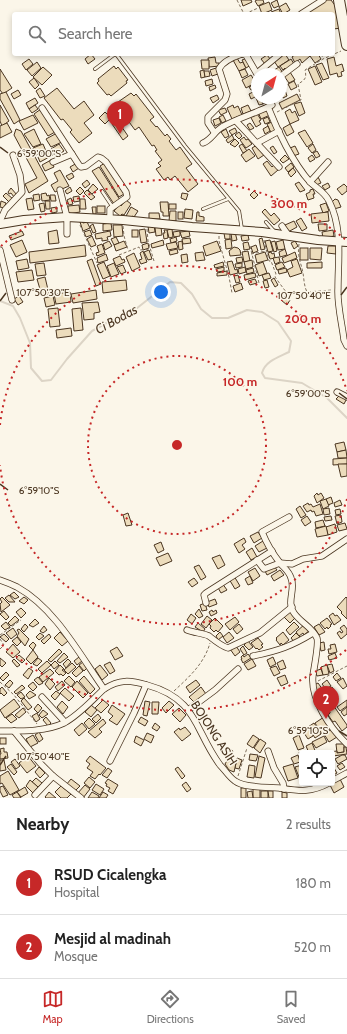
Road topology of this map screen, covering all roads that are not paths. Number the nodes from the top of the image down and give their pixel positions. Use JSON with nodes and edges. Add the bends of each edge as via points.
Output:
{"nodes":[{"id":1,"x":323,"y":0,"type":"edge"},
{"id":2,"x":339,"y":0,"type":"edge"},
{"id":3,"x":304,"y":12,"type":"edge"},
{"id":4,"x":347,"y":44,"type":"edge"},
{"id":5,"x":112,"y":56,"type":"edge"},
{"id":6,"x":117,"y":56,"type":"edge"},
{"id":7,"x":238,"y":56,"type":"edge"},
{"id":8,"x":247,"y":56,"type":"edge"},
{"id":9,"x":278,"y":56,"type":"edge"},
{"id":10,"x":297,"y":64,"type":"dead end"},
{"id":11,"x":254,"y":68,"type":"edge"},
{"id":12,"x":264,"y":68,"type":"edge"},
{"id":13,"x":95,"y":69,"type":"dead end"},
{"id":14,"x":287,"y":72,"type":"edge"},
{"id":15,"x":272,"y":104,"type":"edge"},
{"id":16,"x":268,"y":107,"type":"junction"},
{"id":17,"x":42,"y":108,"type":"dead end"},
{"id":18,"x":236,"y":122,"type":"junction"},
{"id":19,"x":279,"y":131,"type":"junction"},
{"id":20,"x":214,"y":132,"type":"junction"},
{"id":21,"x":203,"y":143,"type":"dead end"},
{"id":22,"x":257,"y":143,"type":"junction"},
{"id":23,"x":72,"y":154,"type":"junction"},
{"id":24,"x":13,"y":155,"type":"dead end"},
{"id":25,"x":53,"y":162,"type":"dead end"},
{"id":26,"x":328,"y":162,"type":"dead end"},
{"id":27,"x":280,"y":167,"type":"dead end"},
{"id":28,"x":310,"y":182,"type":"junction"},
{"id":29,"x":60,"y":190,"type":"dead end"},
{"id":30,"x":102,"y":191,"type":"dead end"},
{"id":31,"x":228,"y":199,"type":"junction"},
{"id":32,"x":112,"y":207,"type":"junction"},
{"id":33,"x":203,"y":208,"type":"dead end"},
{"id":34,"x":72,"y":217,"type":"junction"},
{"id":35,"x":110,"y":219,"type":"junction"},
{"id":36,"x":0,"y":221,"type":"edge"},
{"id":37,"x":266,"y":222,"type":"dead end"},
{"id":38,"x":0,"y":224,"type":"edge"},
{"id":39,"x":282,"y":226,"type":"dead end"},
{"id":40,"x":242,"y":230,"type":"junction"},
{"id":41,"x":67,"y":234,"type":"dead end"},
{"id":42,"x":277,"y":234,"type":"junction"},
{"id":43,"x":289,"y":236,"type":"junction"},
{"id":44,"x":343,"y":242,"type":"edge"},
{"id":45,"x":0,"y":250,"type":"edge"},
{"id":46,"x":2,"y":265,"type":"edge"},
{"id":47,"x":12,"y":300,"type":"dead end"},
{"id":48,"x":347,"y":346,"type":"edge"},
{"id":49,"x":337,"y":392,"type":"dead end"},
{"id":50,"x":347,"y":397,"type":"edge"},
{"id":51,"x":289,"y":518,"type":"dead end"},
{"id":52,"x":347,"y":539,"type":"edge"},
{"id":53,"x":272,"y":551,"type":"junction"},
{"id":54,"x":257,"y":560,"type":"junction"},
{"id":55,"x":280,"y":563,"type":"junction"},
{"id":56,"x":0,"y":580,"type":"edge"},
{"id":57,"x":206,"y":603,"type":"dead end"},
{"id":58,"x":292,"y":607,"type":"junction"},
{"id":59,"x":187,"y":630,"type":"dead end"},
{"id":60,"x":313,"y":633,"type":"junction"},
{"id":61,"x":253,"y":656,"type":"dead end"},
{"id":62,"x":238,"y":669,"type":"dead end"},
{"id":63,"x":146,"y":685,"type":"junction"},
{"id":64,"x":104,"y":689,"type":"junction"},
{"id":65,"x":42,"y":698,"type":"dead end"},
{"id":66,"x":188,"y":710,"type":"junction"},
{"id":67,"x":65,"y":722,"type":"junction"},
{"id":68,"x":0,"y":731,"type":"edge"},
{"id":69,"x":14,"y":731,"type":"junction"},
{"id":70,"x":347,"y":744,"type":"edge"},
{"id":71,"x":268,"y":752,"type":"dead end"},
{"id":72,"x":110,"y":760,"type":"dead end"},
{"id":73,"x":347,"y":774,"type":"edge"},
{"id":74,"x":53,"y":776,"type":"junction"},
{"id":75,"x":335,"y":780,"type":"edge"},
{"id":76,"x":322,"y":786,"type":"edge"},
{"id":77,"x":284,"y":789,"type":"junction"},
{"id":78,"x":35,"y":795,"type":"dead end"},
{"id":79,"x":81,"y":798,"type":"edge"}],
"edges":[{"from":1,"to":3,"type":"street"},
{"from":2,"to":4,"type":"highway"},
{"from":5,"to":13,"type":"lane"},
{"from":6,"to":31,"type":"lane"},
{"from":7,"to":20,"type":"street","via":[[219,69],[227,94],[225,100],[208,117],[208,123]]},
{"from":8,"to":11,"type":"street"},
{"from":9,"to":12,"type":"street"},
{"from":10,"to":14,"type":"street"},
{"from":15,"to":16,"type":"street"},
{"from":16,"to":18,"type":"street"},
{"from":16,"to":19,"type":"street"},
{"from":17,"to":23,"type":"street"},
{"from":18,"to":20,"type":"street"},
{"from":18,"to":22,"type":"street"},
{"from":19,"to":22,"type":"street"},
{"from":19,"to":28,"type":"street"},
{"from":20,"to":21,"type":"street","via":[[208,141]]},
{"from":22,"to":27,"type":"street"},
{"from":23,"to":25,"type":"street"},
{"from":23,"to":32,"type":"street","via":[[81,167],[98,157],[106,162],[127,193],[127,197]]},
{"from":24,"to":36,"type":"street","via":[[20,175],[22,192],[5,210]]},
{"from":26,"to":28,"type":"street"},
{"from":28,"to":44,"type":"street","via":[[330,201]]},
{"from":29,"to":34,"type":"street"},
{"from":30,"to":32,"type":"lane"},
{"from":31,"to":33,"type":"lane"},
{"from":31,"to":40,"type":"lane","via":[[239,211]]},
{"from":32,"to":35,"type":"street"},
{"from":34,"to":35,"type":"street"},
{"from":34,"to":38,"type":"street"},
{"from":34,"to":41,"type":"street"},
{"from":35,"to":40,"type":"street"},
{"from":37,"to":42,"type":"lane"},
{"from":39,"to":43,"type":"street"},
{"from":40,"to":42,"type":"street"},
{"from":42,"to":43,"type":"street"},
{"from":43,"to":44,"type":"street"},
{"from":44,"to":48,"type":"street","via":[[338,289],[344,340]]},
{"from":45,"to":46,"type":"street"},
{"from":46,"to":47,"type":"street"},
{"from":49,"to":50,"type":"street"},
{"from":51,"to":53,"type":"street","via":[[262,531]]},
{"from":52,"to":55,"type":"street","via":[[322,556],[292,564]]},
{"from":53,"to":54,"type":"street"},
{"from":53,"to":55,"type":"street"},
{"from":54,"to":55,"type":"street","via":[[264,569]]},
{"from":54,"to":57,"type":"street","via":[[206,593]]},
{"from":55,"to":58,"type":"street","via":[[292,579]]},
{"from":56,"to":64,"type":"street","via":[[22,591],[54,618]]},
{"from":58,"to":59,"type":"street","via":[[265,630],[230,647],[207,635]]},
{"from":58,"to":60,"type":"street","via":[[295,614]]},
{"from":60,"to":61,"type":"street","via":[[289,647]]},
{"from":60,"to":70,"type":"street","via":[[317,640],[312,684],[314,695],[329,722]]},
{"from":62,"to":66,"type":"street"},
{"from":63,"to":64,"type":"street","name":"BOJONG ASIH","via":[[121,681]]},
{"from":63,"to":66,"type":"street","name":"BOJONG ASIH","via":[[171,694]]},
{"from":63,"to":72,"type":"street"},
{"from":64,"to":67,"type":"street","name":"BOJONG ASIH"},
{"from":65,"to":67,"type":"street"},
{"from":66,"to":77,"type":"street","name":"BOJONG ASIH","via":[[196,720],[215,758],[236,782]]},
{"from":67,"to":69,"type":"street","name":"BOJONG ASIH","via":[[40,729]]},
{"from":68,"to":69,"type":"street","name":"BOJONG ASIH"},
{"from":69,"to":74,"type":"street"},
{"from":71,"to":77,"type":"street"},
{"from":73,"to":75,"type":"street"},
{"from":74,"to":78,"type":"street"},
{"from":74,"to":79,"type":"street"},
{"from":76,"to":77,"type":"street","name":"BOJONG ASIH","via":[[311,791]]}]}
